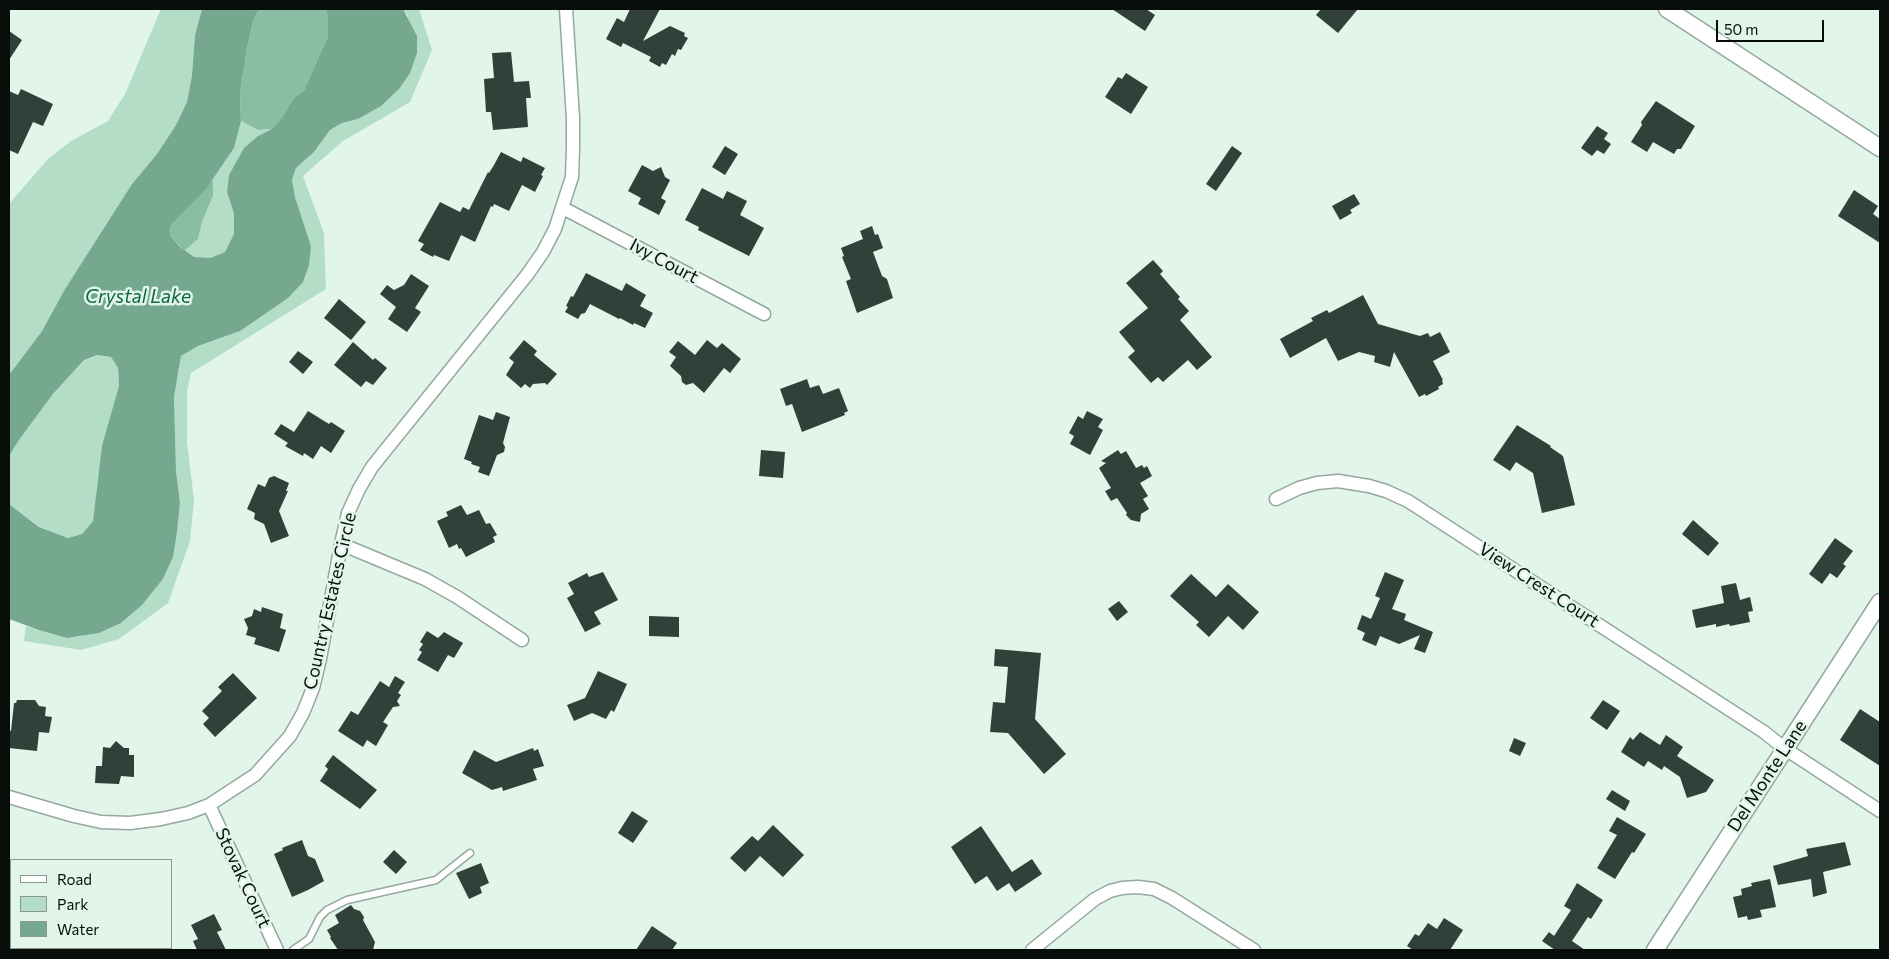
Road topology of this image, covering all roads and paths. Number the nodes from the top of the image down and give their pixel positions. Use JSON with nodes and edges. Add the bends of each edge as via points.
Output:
{"nodes":[{"id":1,"x":566,"y":9,"type":"edge"},
{"id":2,"x":1667,"y":9,"type":"edge"},
{"id":3,"x":1880,"y":148,"type":"edge"},
{"id":4,"x":563,"y":208,"type":"junction"},
{"id":5,"x":764,"y":314,"type":"dead end"},
{"id":6,"x":1276,"y":499,"type":"dead end"},
{"id":7,"x":341,"y":544,"type":"junction"},
{"id":8,"x":1880,"y":602,"type":"edge"},
{"id":9,"x":522,"y":640,"type":"dead end"},
{"id":10,"x":1784,"y":748,"type":"junction"},
{"id":11,"x":9,"y":797,"type":"edge"},
{"id":12,"x":209,"y":805,"type":"junction"},
{"id":13,"x":1880,"y":811,"type":"edge"},
{"id":14,"x":470,"y":853,"type":"dead end"},
{"id":15,"x":277,"y":950,"type":"edge"},
{"id":16,"x":293,"y":950,"type":"edge"},
{"id":17,"x":1032,"y":950,"type":"edge"},
{"id":18,"x":1254,"y":950,"type":"edge"},
{"id":19,"x":1655,"y":950,"type":"edge"}],
"edges":[{"from":1,"to":4,"type":"street","name":"Country Estates Circle","via":[[573,149],[572,177]]},
{"from":2,"to":3,"type":"street"},
{"from":4,"to":5,"type":"street","name":"Ivy Court"},
{"from":4,"to":7,"type":"street","name":"Country Estates Circle","via":[[551,237],[527,275],[372,467],[348,513]]},
{"from":6,"to":10,"type":"street","name":"View Crest Court","via":[[1317,483],[1338,481],[1386,490],[1408,501]]},
{"from":7,"to":9,"type":"street","via":[[425,579]]},
{"from":7,"to":12,"type":"street","name":"Country Estates Circle","via":[[320,659],[303,713],[290,736],[255,775]]},
{"from":8,"to":10,"type":"street","name":"Del Monte Lane"},
{"from":10,"to":13,"type":"street","name":"View Crest Court"},
{"from":10,"to":19,"type":"street","name":"Del Monte Lane"},
{"from":11,"to":12,"type":"street","name":"Country Estates Circle","via":[[101,822],[161,819]]},
{"from":12,"to":15,"type":"street","name":"Stovak Court"},
{"from":14,"to":16,"type":"lane","via":[[436,880],[347,900],[327,910],[309,939]]},
{"from":17,"to":18,"type":"street","via":[[1095,899],[1110,891],[1138,887],[1172,898]]}]}
